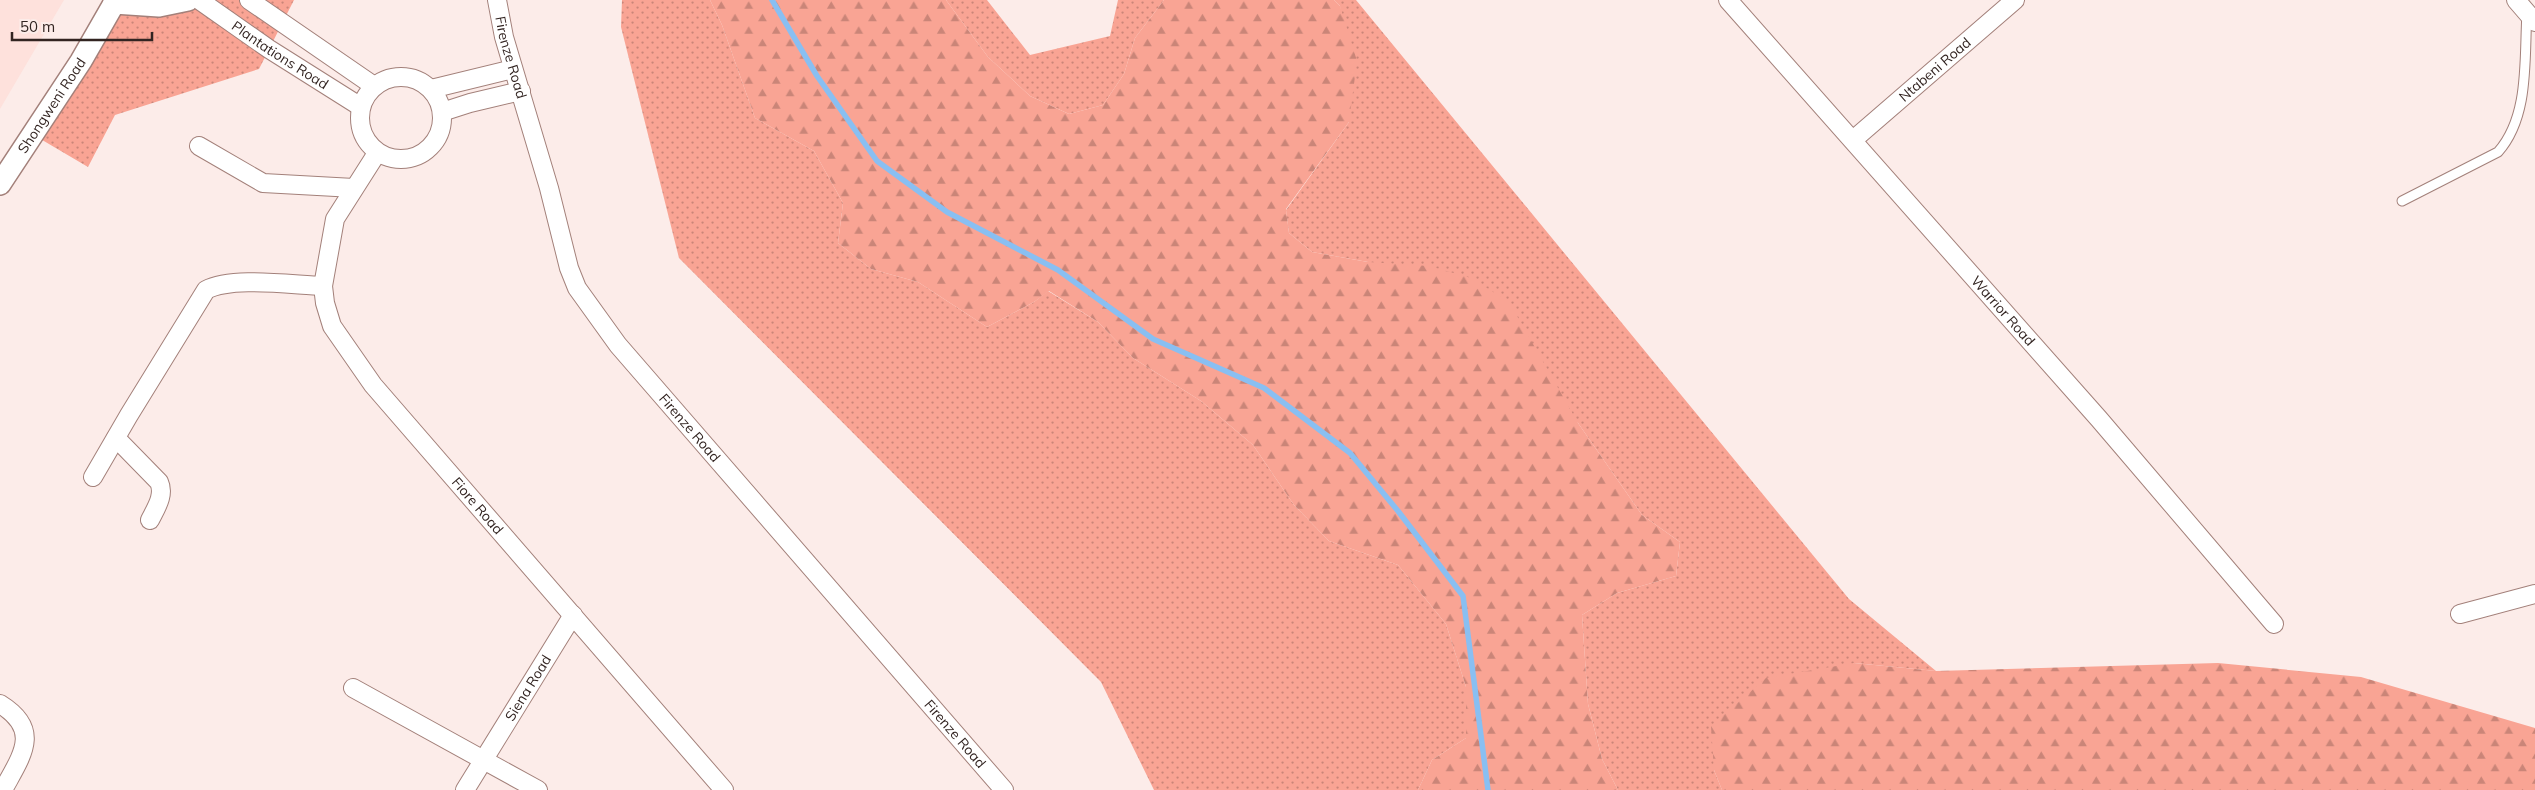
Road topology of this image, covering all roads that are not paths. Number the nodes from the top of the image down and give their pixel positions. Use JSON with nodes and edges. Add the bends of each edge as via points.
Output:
{"nodes":[{"id":1,"x":188,"y":0,"type":"edge"},
{"id":2,"x":199,"y":0,"type":"edge"},
{"id":3,"x":249,"y":0,"type":"edge"},
{"id":4,"x":497,"y":0,"type":"edge"},
{"id":5,"x":1728,"y":0,"type":"edge"},
{"id":6,"x":2015,"y":0,"type":"edge"},
{"id":7,"x":115,"y":2,"type":"edge"},
{"id":8,"x":2526,"y":12,"type":"edge"},
{"id":9,"x":513,"y":69,"type":"junction"},
{"id":10,"x":374,"y":86,"type":"junction"},
{"id":11,"x":431,"y":89,"type":"junction"},
{"id":12,"x":521,"y":91,"type":"junction"},
{"id":13,"x":361,"y":107,"type":"junction"},
{"id":14,"x":442,"y":112,"type":"junction"},
{"id":15,"x":1853,"y":140,"type":"junction"},
{"id":16,"x":199,"y":146,"type":"dead end"},
{"id":17,"x":378,"y":153,"type":"junction"},
{"id":18,"x":0,"y":184,"type":"edge"},
{"id":19,"x":354,"y":188,"type":"junction"},
{"id":20,"x":2402,"y":201,"type":"dead end"},
{"id":21,"x":323,"y":286,"type":"junction"},
{"id":22,"x":116,"y":438,"type":"junction"},
{"id":23,"x":93,"y":477,"type":"dead end"},
{"id":24,"x":150,"y":520,"type":"dead end"},
{"id":25,"x":2535,"y":594,"type":"edge"},
{"id":26,"x":2460,"y":614,"type":"dead end"},
{"id":27,"x":573,"y":615,"type":"junction"},
{"id":28,"x":2274,"y":624,"type":"dead end"},
{"id":29,"x":353,"y":688,"type":"dead end"},
{"id":30,"x":0,"y":704,"type":"edge"},
{"id":31,"x":482,"y":761,"type":"junction"},
{"id":32,"x":3,"y":790,"type":"edge"},
{"id":33,"x":465,"y":790,"type":"edge"},
{"id":34,"x":538,"y":790,"type":"edge"},
{"id":35,"x":724,"y":790,"type":"edge"},
{"id":36,"x":1004,"y":790,"type":"edge"}],
"edges":[{"from":1,"to":7,"type":"street","via":[[159,6]]},
{"from":2,"to":13,"type":"street","name":"Plantations Road"},
{"from":3,"to":10,"type":"street","name":"Plantations Road"},
{"from":4,"to":9,"type":"street","name":"Firenze Road"},
{"from":5,"to":15,"type":"street","name":"Warrior Road"},
{"from":6,"to":15,"type":"street","name":"Ntabeni Road"},
{"from":7,"to":18,"type":"street","name":"Shongweni Road","via":[[81,61]]},
{"from":8,"to":20,"type":"lane","via":[[2518,115],[2505,144],[2498,152]]},
{"from":9,"to":11,"type":"street"},
{"from":9,"to":12,"type":"street","name":"Firenze Road"},
{"from":10,"to":11,"type":"street","via":[[396,77],[415,79]]},
{"from":10,"to":13,"type":"street"},
{"from":11,"to":14,"type":"street"},
{"from":12,"to":14,"type":"street"},
{"from":12,"to":36,"type":"street","name":"Firenze Road","via":[[569,268],[577,288],[594,314]]},
{"from":13,"to":17,"type":"street","via":[[359,120],[362,132]]},
{"from":14,"to":17,"type":"street","via":[[440,132],[429,149],[404,160]]},
{"from":15,"to":28,"type":"street","name":"Warrior Road","via":[[2099,419]]},
{"from":16,"to":19,"type":"street","via":[[263,183]]},
{"from":17,"to":19,"type":"street","name":"Fiore Road"},
{"from":19,"to":21,"type":"street","name":"Fiore Road","via":[[335,220]]},
{"from":21,"to":22,"type":"street","via":[[235,282],[218,284],[206,290]]},
{"from":21,"to":27,"type":"street","name":"Fiore Road","via":[[332,326],[363,373]]},
{"from":22,"to":23,"type":"street"},
{"from":22,"to":24,"type":"street","via":[[162,489]]},
{"from":25,"to":26,"type":"street"},
{"from":27,"to":31,"type":"street","name":"Siena Road"},
{"from":27,"to":35,"type":"street","name":"Fiore Road"},
{"from":29,"to":31,"type":"street"},
{"from":30,"to":32,"type":"street","via":[[21,720],[26,737]]},
{"from":31,"to":33,"type":"street","name":"Siena Road"},
{"from":31,"to":34,"type":"street"}]}
